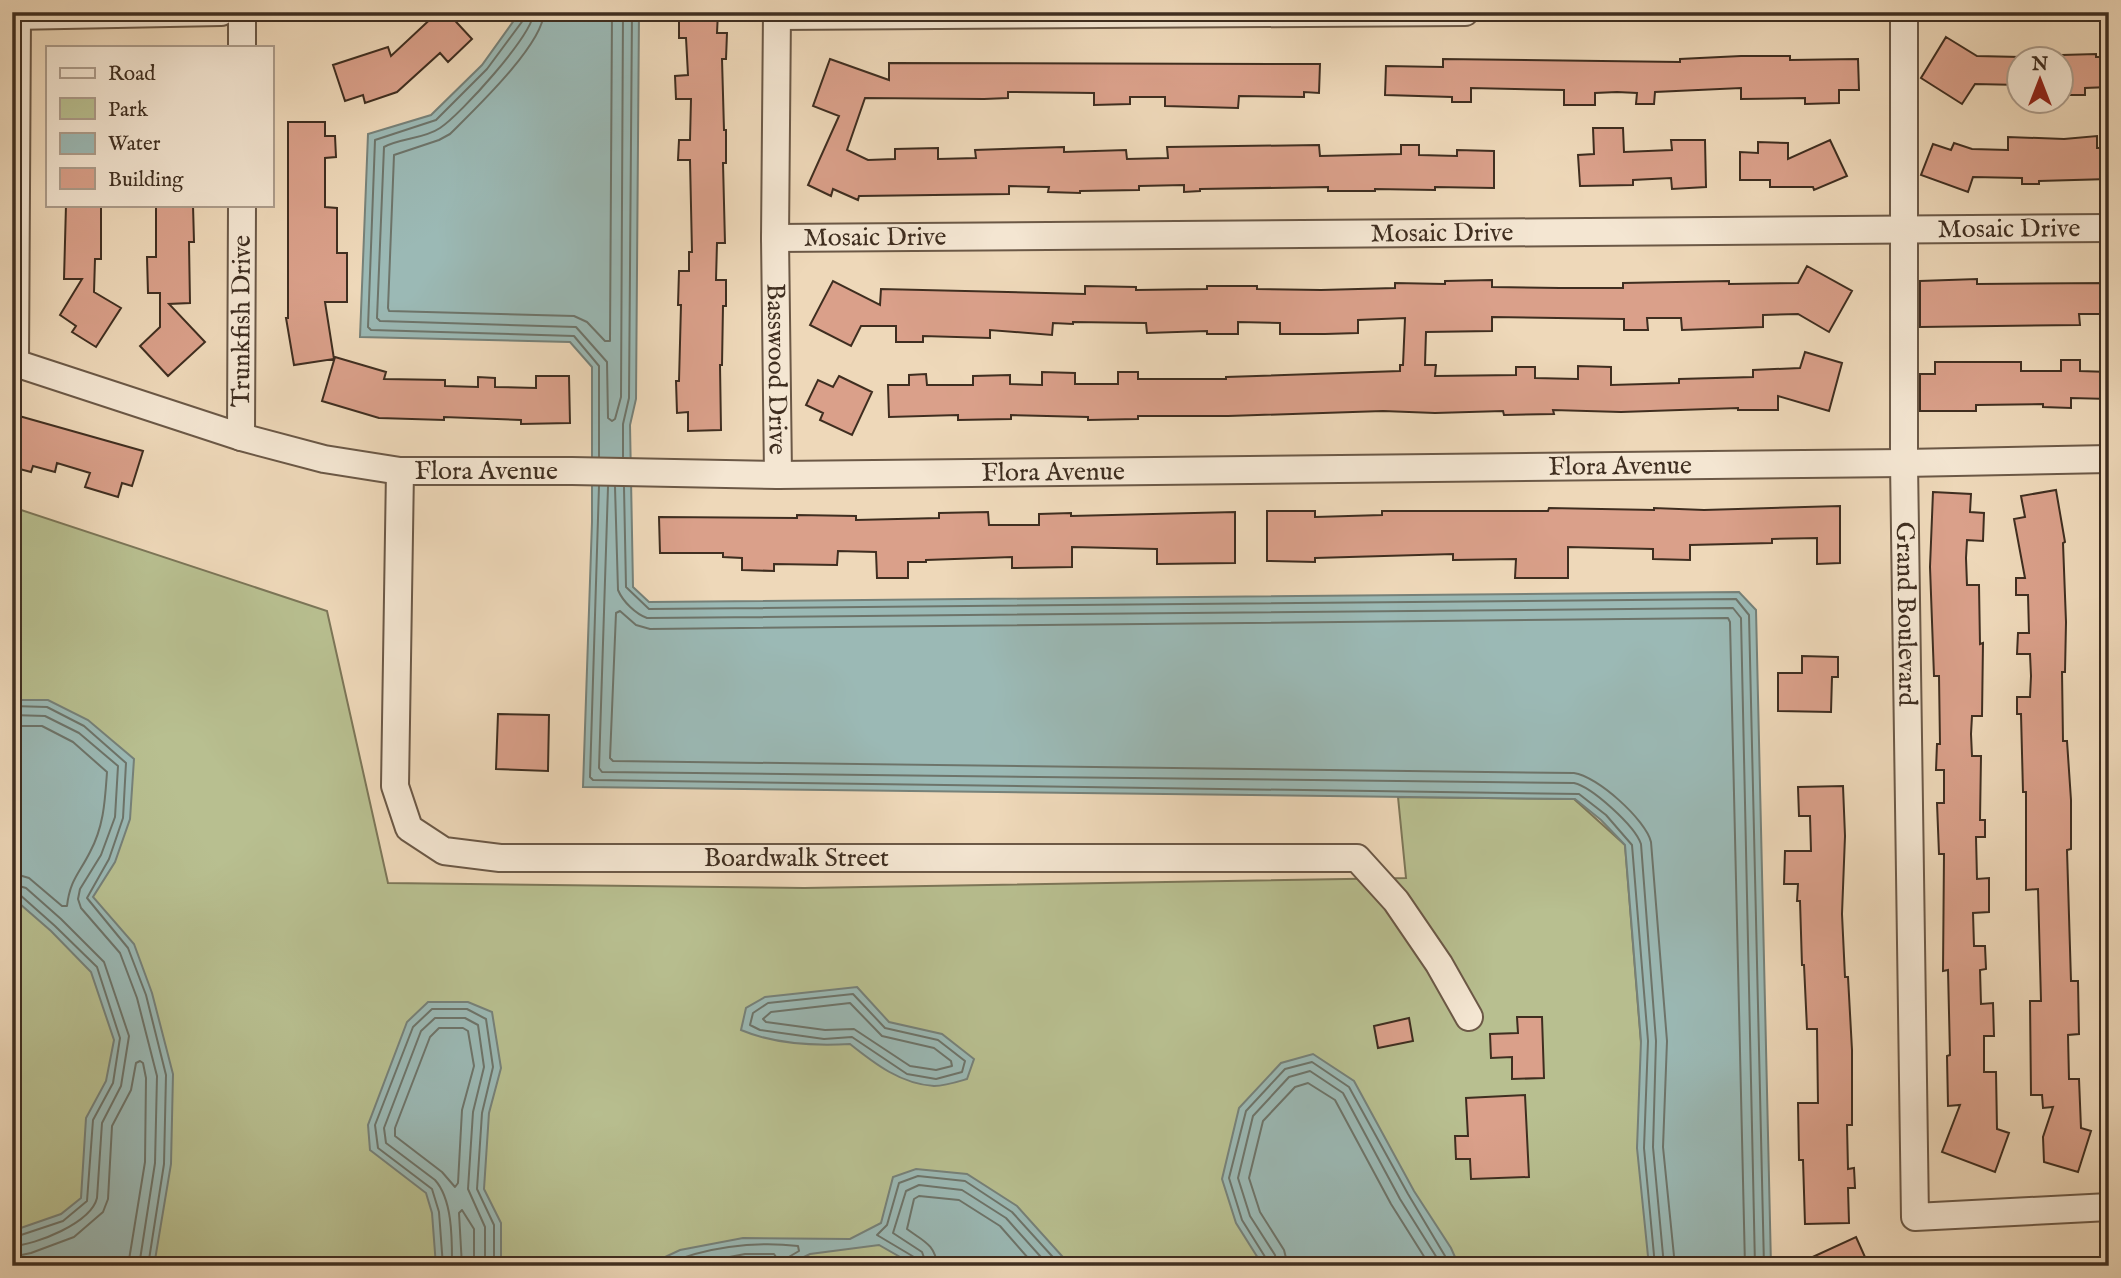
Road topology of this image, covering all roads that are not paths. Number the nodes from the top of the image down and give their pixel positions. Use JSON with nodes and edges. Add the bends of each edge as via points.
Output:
{"nodes":[{"id":1,"x":221,"y":12,"type":"edge"},
{"id":2,"x":242,"y":12,"type":"edge"},
{"id":3,"x":1465,"y":12,"type":"edge"},
{"id":4,"x":1904,"y":12,"type":"edge"},
{"id":5,"x":777,"y":14,"type":"edge"},
{"id":6,"x":15,"y":16,"type":"edge"},
{"id":7,"x":242,"y":46,"type":"edge"},
{"id":8,"x":242,"y":206,"type":"edge"},
{"id":9,"x":2109,"y":228,"type":"edge"},
{"id":10,"x":1906,"y":230,"type":"junction"},
{"id":11,"x":775,"y":238,"type":"junction"},
{"id":12,"x":13,"y":363,"type":"edge"},
{"id":13,"x":241,"y":437,"type":"junction"},
{"id":14,"x":2109,"y":459,"type":"edge"},
{"id":15,"x":1904,"y":464,"type":"junction"},
{"id":16,"x":400,"y":471,"type":"junction"},
{"id":17,"x":778,"y":475,"type":"junction"},
{"id":18,"x":1469,"y":1017,"type":"dead end"},
{"id":19,"x":2109,"y":1207,"type":"edge"}],
"edges":[{"from":1,"to":6,"type":"street"},
{"from":2,"to":7,"type":"street"},
{"from":3,"to":5,"type":"street"},
{"from":4,"to":10,"type":"street","name":"Grand Boulevard"},
{"from":5,"to":11,"type":"street","name":"Basswood Drive"},
{"from":6,"to":12,"type":"street"},
{"from":8,"to":13,"type":"street","name":"Trunkfish Drive"},
{"from":9,"to":10,"type":"street","name":"Mosaic Drive"},
{"from":10,"to":11,"type":"street","name":"Mosaic Drive"},
{"from":10,"to":15,"type":"street","name":"Grand Boulevard"},
{"from":11,"to":17,"type":"street","name":"Basswood Drive"},
{"from":12,"to":13,"type":"street","name":"Flora Avenue"},
{"from":13,"to":16,"type":"street","name":"Flora Avenue","via":[[324,459]]},
{"from":14,"to":15,"type":"street","name":"Flora Avenue"},
{"from":15,"to":17,"type":"street","name":"Flora Avenue"},
{"from":15,"to":19,"type":"street","name":"Grand Boulevard","via":[[1915,1217]]},
{"from":16,"to":17,"type":"street","name":"Flora Avenue"},
{"from":16,"to":18,"type":"street","name":"Boardwalk Street","via":[[395,786],[408,828],[444,851],[500,858],[1357,858],[1396,901]]}]}
